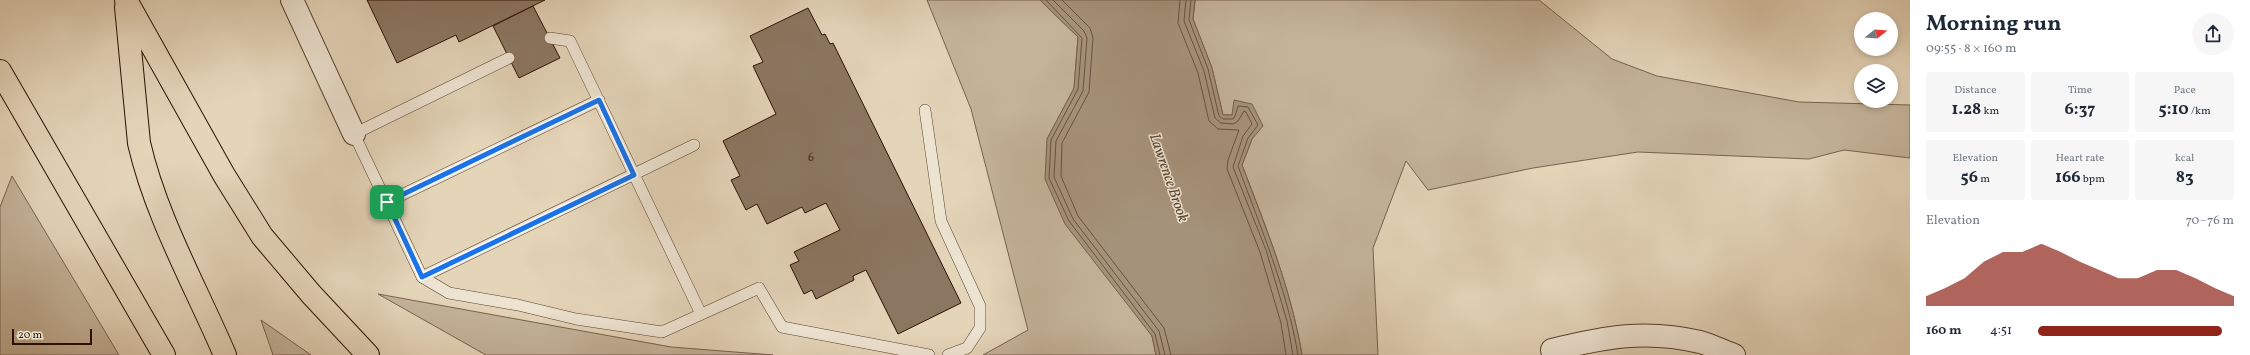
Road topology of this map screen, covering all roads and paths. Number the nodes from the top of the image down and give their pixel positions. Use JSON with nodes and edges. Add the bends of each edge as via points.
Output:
{"nodes":[{"id":1,"x":125,"y":0,"type":"edge"},
{"id":2,"x":292,"y":0,"type":"edge"},
{"id":3,"x":550,"y":38,"type":"dead end"},
{"id":4,"x":509,"y":58,"type":"dead end"},
{"id":5,"x":0,"y":71,"type":"edge"},
{"id":6,"x":599,"y":100,"type":"junction"},
{"id":7,"x":925,"y":110,"type":"dead end"},
{"id":8,"x":354,"y":134,"type":"junction"},
{"id":9,"x":694,"y":145,"type":"dead end"},
{"id":10,"x":634,"y":175,"type":"junction"},
{"id":11,"x":387,"y":202,"type":"junction"},
{"id":12,"x":422,"y":277,"type":"junction"},
{"id":13,"x":701,"y":314,"type":"junction"},
{"id":14,"x":1552,"y":350,"type":"dead end"},
{"id":15,"x":164,"y":355,"type":"edge"},
{"id":16,"x":225,"y":355,"type":"edge"},
{"id":17,"x":368,"y":355,"type":"edge"},
{"id":18,"x":929,"y":355,"type":"edge"},
{"id":19,"x":948,"y":355,"type":"edge"},
{"id":20,"x":1734,"y":355,"type":"edge"}],
"edges":[{"from":1,"to":16,"type":"highway","via":[[139,143],[144,164],[165,221]]},
{"from":1,"to":17,"type":"highway","via":[[224,175],[262,236]]},
{"from":2,"to":8,"type":"street"},
{"from":3,"to":6,"type":"lane","via":[[570,41]]},
{"from":4,"to":8,"type":"lane"},
{"from":5,"to":15,"type":"highway"},
{"from":6,"to":10,"type":"lane"},
{"from":6,"to":11,"type":"lane"},
{"from":7,"to":19,"type":"lane","via":[[941,222],[980,306],[980,328],[967,348]]},
{"from":8,"to":11,"type":"lane"},
{"from":9,"to":10,"type":"lane"},
{"from":10,"to":12,"type":"lane"},
{"from":10,"to":13,"type":"lane"},
{"from":11,"to":12,"type":"lane"},
{"from":12,"to":13,"type":"lane","via":[[449,293],[518,305],[576,319],[662,332]]},
{"from":13,"to":18,"type":"lane","via":[[759,288],[782,327]]},
{"from":14,"to":20,"type":"street","via":[[1604,338],[1649,334],[1700,342]]}]}
